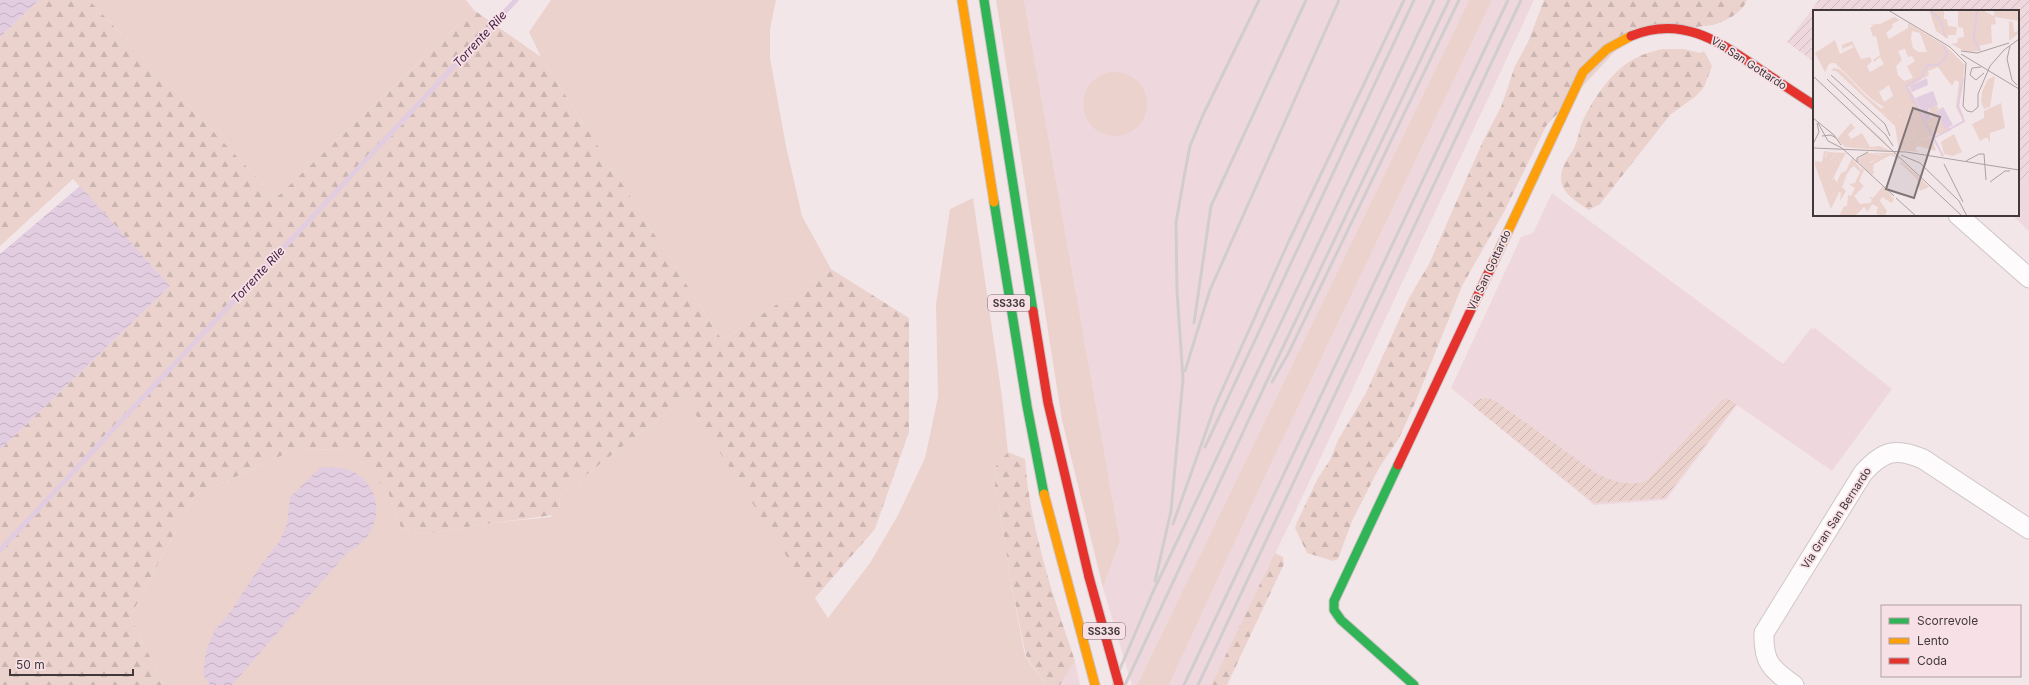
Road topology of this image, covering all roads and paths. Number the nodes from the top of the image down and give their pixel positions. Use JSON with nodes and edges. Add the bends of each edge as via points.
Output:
{"nodes":[{"id":1,"x":962,"y":0,"type":"edge"},
{"id":2,"x":984,"y":0,"type":"edge"},
{"id":3,"x":1813,"y":104,"type":"edge"},
{"id":4,"x":1959,"y":216,"type":"edge"},
{"id":5,"x":2029,"y":278,"type":"edge"},
{"id":6,"x":2029,"y":529,"type":"edge"},
{"id":7,"x":1095,"y":685,"type":"edge"},
{"id":8,"x":1119,"y":685,"type":"edge"},
{"id":9,"x":1414,"y":685,"type":"edge"},
{"id":10,"x":1794,"y":685,"type":"edge"}],
"edges":[{"from":1,"to":7,"type":"main road","number":"SS336","via":[[1027,406],[1045,499]]},
{"from":2,"to":8,"type":"main road","number":"SS336","bridge":true,"via":[[1048,403],[1089,577]]},
{"from":3,"to":9,"type":"main road","name":"Via San Gottardo","via":[[1724,45],[1687,29],[1658,29],[1627,37],[1601,52],[1583,72],[1334,601],[1334,610],[1341,620]]},
{"from":4,"to":5,"type":"street"},
{"from":6,"to":10,"type":"street","name":"Via Gran San Bernardo","via":[[1923,460],[1910,454],[1890,452],[1878,458],[1863,473],[1764,633],[1763,649],[1768,662]]}]}
